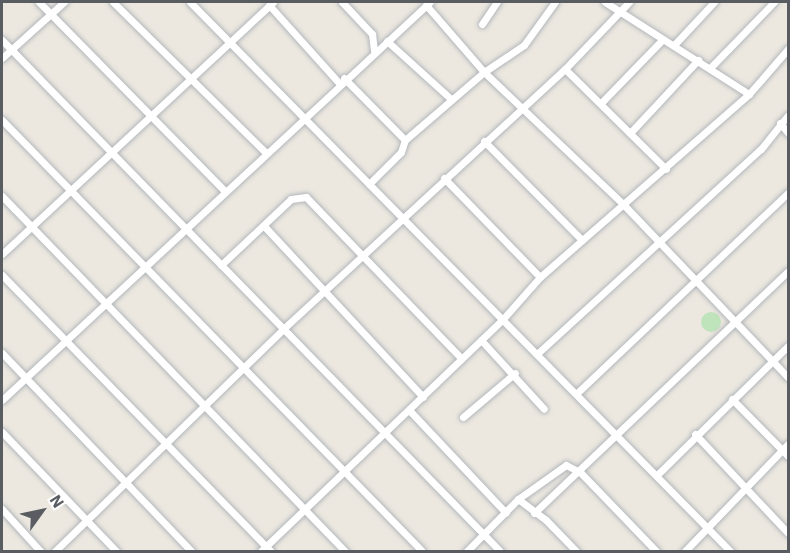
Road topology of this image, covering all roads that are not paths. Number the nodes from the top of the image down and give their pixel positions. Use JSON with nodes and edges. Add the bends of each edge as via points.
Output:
{"nodes":[{"id":1,"x":39,"y":2,"type":"edge"},
{"id":2,"x":64,"y":2,"type":"edge"},
{"id":3,"x":113,"y":2,"type":"edge"},
{"id":4,"x":190,"y":2,"type":"edge"},
{"id":5,"x":342,"y":2,"type":"edge"},
{"id":6,"x":497,"y":2,"type":"edge"},
{"id":7,"x":555,"y":2,"type":"edge"},
{"id":8,"x":605,"y":2,"type":"edge"},
{"id":9,"x":629,"y":2,"type":"edge"},
{"id":10,"x":714,"y":2,"type":"edge"},
{"id":11,"x":774,"y":2,"type":"edge"},
{"id":12,"x":271,"y":3,"type":"edge"},
{"id":13,"x":428,"y":3,"type":"edge"},
{"id":14,"x":621,"y":11,"type":"junction"},
{"id":15,"x":51,"y":13,"type":"junction"},
{"id":16,"x":482,"y":24,"type":"dead end"},
{"id":17,"x":2,"y":40,"type":"edge"},
{"id":18,"x":662,"y":40,"type":"junction"},
{"id":19,"x":227,"y":41,"type":"junction"},
{"id":20,"x":387,"y":41,"type":"junction"},
{"id":21,"x":674,"y":45,"type":"junction"},
{"id":22,"x":11,"y":49,"type":"junction"},
{"id":23,"x":789,"y":49,"type":"edge"},
{"id":24,"x":374,"y":51,"type":"junction"},
{"id":25,"x":2,"y":58,"type":"edge"},
{"id":26,"x":698,"y":60,"type":"junction"},
{"id":27,"x":711,"y":67,"type":"junction"},
{"id":28,"x":565,"y":69,"type":"junction"},
{"id":29,"x":484,"y":72,"type":"junction"},
{"id":30,"x":189,"y":78,"type":"junction"},
{"id":31,"x":342,"y":81,"type":"junction"},
{"id":32,"x":749,"y":94,"type":"junction"},
{"id":33,"x":451,"y":99,"type":"junction"},
{"id":34,"x":601,"y":103,"type":"junction"},
{"id":35,"x":523,"y":106,"type":"junction"},
{"id":36,"x":789,"y":115,"type":"edge"},
{"id":37,"x":148,"y":116,"type":"junction"},
{"id":38,"x":304,"y":116,"type":"junction"},
{"id":39,"x":2,"y":120,"type":"edge"},
{"id":40,"x":780,"y":123,"type":"junction"},
{"id":41,"x":789,"y":133,"type":"edge"},
{"id":42,"x":630,"y":134,"type":"junction"},
{"id":43,"x":405,"y":140,"type":"junction"},
{"id":44,"x":484,"y":141,"type":"junction"},
{"id":45,"x":265,"y":152,"type":"junction"},
{"id":46,"x":110,"y":154,"type":"junction"},
{"id":47,"x":666,"y":169,"type":"junction"},
{"id":48,"x":444,"y":178,"type":"junction"},
{"id":49,"x":369,"y":184,"type":"junction"},
{"id":50,"x":224,"y":190,"type":"junction"},
{"id":51,"x":70,"y":191,"type":"junction"},
{"id":52,"x":789,"y":193,"type":"edge"},
{"id":53,"x":2,"y":196,"type":"edge"},
{"id":54,"x":623,"y":204,"type":"junction"},
{"id":55,"x":402,"y":219,"type":"junction"},
{"id":56,"x":32,"y":227,"type":"junction"},
{"id":57,"x":265,"y":227,"type":"junction"},
{"id":58,"x":183,"y":229,"type":"junction"},
{"id":59,"x":581,"y":239,"type":"junction"},
{"id":60,"x":659,"y":242,"type":"junction"},
{"id":61,"x":2,"y":254,"type":"edge"},
{"id":62,"x":363,"y":257,"type":"junction"},
{"id":63,"x":221,"y":265,"type":"junction"},
{"id":64,"x":145,"y":266,"type":"junction"},
{"id":65,"x":789,"y":271,"type":"edge"},
{"id":66,"x":2,"y":275,"type":"edge"},
{"id":67,"x":540,"y":278,"type":"junction"},
{"id":68,"x":696,"y":281,"type":"junction"},
{"id":69,"x":323,"y":292,"type":"junction"},
{"id":70,"x":106,"y":305,"type":"junction"},
{"id":71,"x":503,"y":319,"type":"junction"},
{"id":72,"x":733,"y":321,"type":"junction"},
{"id":73,"x":282,"y":330,"type":"junction"},
{"id":74,"x":481,"y":340,"type":"junction"},
{"id":75,"x":66,"y":343,"type":"junction"},
{"id":76,"x":789,"y":346,"type":"edge"},
{"id":77,"x":2,"y":353,"type":"edge"},
{"id":78,"x":538,"y":353,"type":"junction"},
{"id":79,"x":461,"y":358,"type":"junction"},
{"id":80,"x":773,"y":360,"type":"junction"},
{"id":81,"x":243,"y":369,"type":"junction"},
{"id":82,"x":515,"y":373,"type":"junction"},
{"id":83,"x":789,"y":376,"type":"edge"},
{"id":84,"x":26,"y":378,"type":"junction"},
{"id":85,"x":577,"y":393,"type":"junction"},
{"id":86,"x":423,"y":397,"type":"junction"},
{"id":87,"x":732,"y":399,"type":"junction"},
{"id":88,"x":2,"y":400,"type":"edge"},
{"id":89,"x":202,"y":407,"type":"junction"},
{"id":90,"x":544,"y":409,"type":"dead end"},
{"id":91,"x":409,"y":410,"type":"junction"},
{"id":92,"x":463,"y":417,"type":"dead end"},
{"id":93,"x":2,"y":432,"type":"edge"},
{"id":94,"x":382,"y":433,"type":"junction"},
{"id":95,"x":616,"y":433,"type":"junction"},
{"id":96,"x":695,"y":434,"type":"junction"},
{"id":97,"x":164,"y":444,"type":"junction"},
{"id":98,"x":787,"y":450,"type":"edge"},
{"id":99,"x":345,"y":470,"type":"junction"},
{"id":100,"x":580,"y":472,"type":"junction"},
{"id":101,"x":658,"y":474,"type":"junction"},
{"id":102,"x":125,"y":482,"type":"junction"},
{"id":103,"x":746,"y":489,"type":"junction"},
{"id":104,"x":518,"y":500,"type":"junction"},
{"id":105,"x":2,"y":509,"type":"edge"},
{"id":106,"x":304,"y":509,"type":"junction"},
{"id":107,"x":506,"y":513,"type":"junction"},
{"id":108,"x":534,"y":513,"type":"junction"},
{"id":109,"x":86,"y":520,"type":"junction"},
{"id":110,"x":706,"y":526,"type":"junction"},
{"id":111,"x":789,"y":533,"type":"edge"},
{"id":112,"x":485,"y":534,"type":"junction"},
{"id":113,"x":266,"y":550,"type":"edge"},
{"id":114,"x":41,"y":552,"type":"edge"},
{"id":115,"x":54,"y":552,"type":"edge"},
{"id":116,"x":117,"y":552,"type":"edge"},
{"id":117,"x":192,"y":552,"type":"edge"},
{"id":118,"x":346,"y":552,"type":"edge"},
{"id":119,"x":423,"y":552,"type":"edge"},
{"id":120,"x":466,"y":552,"type":"edge"},
{"id":121,"x":501,"y":552,"type":"edge"},
{"id":122,"x":577,"y":552,"type":"edge"},
{"id":123,"x":657,"y":552,"type":"edge"},
{"id":124,"x":684,"y":552,"type":"edge"},
{"id":125,"x":731,"y":552,"type":"edge"}],
"edges":[{"from":1,"to":15,"type":"street"},
{"from":2,"to":15,"type":"street"},
{"from":3,"to":30,"type":"street"},
{"from":4,"to":19,"type":"street"},
{"from":5,"to":24,"type":"street","via":[[372,34]]},
{"from":6,"to":16,"type":"street"},
{"from":7,"to":29,"type":"street","via":[[524,45]]},
{"from":8,"to":14,"type":"street"},
{"from":9,"to":14,"type":"street"},
{"from":10,"to":21,"type":"street"},
{"from":11,"to":27,"type":"street"},
{"from":12,"to":19,"type":"street"},
{"from":12,"to":31,"type":"street"},
{"from":13,"to":20,"type":"street"},
{"from":13,"to":29,"type":"street"},
{"from":14,"to":18,"type":"street"},
{"from":14,"to":28,"type":"street"},
{"from":15,"to":22,"type":"street"},
{"from":15,"to":37,"type":"street"},
{"from":17,"to":22,"type":"street"},
{"from":18,"to":21,"type":"street"},
{"from":18,"to":34,"type":"street"},
{"from":19,"to":30,"type":"street"},
{"from":19,"to":38,"type":"street"},
{"from":20,"to":24,"type":"street"},
{"from":20,"to":33,"type":"street"},
{"from":21,"to":26,"type":"street"},
{"from":22,"to":25,"type":"street"},
{"from":22,"to":46,"type":"street"},
{"from":23,"to":32,"type":"street"},
{"from":24,"to":31,"type":"street"},
{"from":26,"to":27,"type":"street"},
{"from":26,"to":42,"type":"street"},
{"from":27,"to":32,"type":"street"},
{"from":28,"to":34,"type":"street"},
{"from":28,"to":35,"type":"street"},
{"from":29,"to":33,"type":"street"},
{"from":29,"to":35,"type":"street"},
{"from":30,"to":37,"type":"street"},
{"from":30,"to":45,"type":"street"},
{"from":31,"to":38,"type":"street"},
{"from":31,"to":43,"type":"street"},
{"from":32,"to":47,"type":"street"},
{"from":33,"to":43,"type":"street"},
{"from":34,"to":42,"type":"street"},
{"from":35,"to":44,"type":"street"},
{"from":35,"to":54,"type":"street"},
{"from":36,"to":40,"type":"street"},
{"from":37,"to":46,"type":"street"},
{"from":37,"to":50,"type":"street"},
{"from":38,"to":45,"type":"street"},
{"from":38,"to":49,"type":"street"},
{"from":39,"to":51,"type":"street"},
{"from":40,"to":41,"type":"street"},
{"from":40,"to":60,"type":"street","via":[[761,149]]},
{"from":42,"to":47,"type":"street"},
{"from":43,"to":49,"type":"street","via":[[401,152]]},
{"from":44,"to":48,"type":"street"},
{"from":44,"to":59,"type":"street"},
{"from":45,"to":50,"type":"street"},
{"from":46,"to":51,"type":"street"},
{"from":46,"to":58,"type":"street"},
{"from":47,"to":54,"type":"street"},
{"from":48,"to":55,"type":"street"},
{"from":48,"to":67,"type":"street"},
{"from":49,"to":55,"type":"street"},
{"from":50,"to":58,"type":"street"},
{"from":51,"to":56,"type":"street"},
{"from":51,"to":64,"type":"street"},
{"from":52,"to":68,"type":"street"},
{"from":53,"to":56,"type":"street"},
{"from":54,"to":59,"type":"street"},
{"from":54,"to":60,"type":"street"},
{"from":55,"to":62,"type":"street"},
{"from":55,"to":71,"type":"street"},
{"from":56,"to":61,"type":"street"},
{"from":56,"to":70,"type":"street"},
{"from":57,"to":62,"type":"street","via":[[291,199],[306,197]]},
{"from":57,"to":63,"type":"street"},
{"from":57,"to":69,"type":"street"},
{"from":58,"to":63,"type":"street"},
{"from":58,"to":64,"type":"street"},
{"from":59,"to":67,"type":"street"},
{"from":60,"to":68,"type":"street"},
{"from":60,"to":78,"type":"street"},
{"from":62,"to":69,"type":"street"},
{"from":62,"to":79,"type":"street"},
{"from":63,"to":73,"type":"street"},
{"from":64,"to":70,"type":"street"},
{"from":64,"to":81,"type":"street"},
{"from":65,"to":72,"type":"street"},
{"from":66,"to":75,"type":"street"},
{"from":67,"to":71,"type":"street"},
{"from":68,"to":72,"type":"street"},
{"from":68,"to":85,"type":"street"},
{"from":69,"to":73,"type":"street"},
{"from":69,"to":86,"type":"street"},
{"from":70,"to":75,"type":"street"},
{"from":70,"to":89,"type":"street"},
{"from":71,"to":74,"type":"street"},
{"from":71,"to":78,"type":"street"},
{"from":72,"to":80,"type":"street"},
{"from":72,"to":95,"type":"street"},
{"from":73,"to":81,"type":"street"},
{"from":73,"to":94,"type":"street"},
{"from":74,"to":79,"type":"street"},
{"from":74,"to":82,"type":"street"},
{"from":75,"to":84,"type":"street"},
{"from":75,"to":97,"type":"street"},
{"from":76,"to":80,"type":"street"},
{"from":77,"to":84,"type":"street"},
{"from":78,"to":85,"type":"street"},
{"from":79,"to":86,"type":"street"},
{"from":80,"to":83,"type":"street"},
{"from":80,"to":87,"type":"street"},
{"from":81,"to":89,"type":"street"},
{"from":81,"to":99,"type":"street"},
{"from":82,"to":90,"type":"street"},
{"from":82,"to":92,"type":"street"},
{"from":84,"to":88,"type":"street"},
{"from":84,"to":102,"type":"street"},
{"from":85,"to":95,"type":"street"},
{"from":86,"to":91,"type":"street"},
{"from":87,"to":96,"type":"street"},
{"from":87,"to":98,"type":"street"},
{"from":89,"to":97,"type":"street"},
{"from":89,"to":106,"type":"street"},
{"from":91,"to":94,"type":"street"},
{"from":91,"to":107,"type":"street"},
{"from":93,"to":109,"type":"street"},
{"from":94,"to":99,"type":"street"},
{"from":94,"to":112,"type":"street"},
{"from":95,"to":100,"type":"street"},
{"from":95,"to":101,"type":"street"},
{"from":96,"to":101,"type":"street"},
{"from":96,"to":103,"type":"street"},
{"from":97,"to":102,"type":"street"},
{"from":97,"to":113,"type":"street"},
{"from":98,"to":103,"type":"street"},
{"from":99,"to":106,"type":"street"},
{"from":99,"to":119,"type":"street"},
{"from":100,"to":104,"type":"street","via":[[566,465],[560,467]]},
{"from":100,"to":108,"type":"street"},
{"from":100,"to":123,"type":"street"},
{"from":101,"to":110,"type":"street"},
{"from":102,"to":109,"type":"street"},
{"from":102,"to":117,"type":"street"},
{"from":103,"to":110,"type":"street"},
{"from":103,"to":111,"type":"street"},
{"from":104,"to":107,"type":"street"},
{"from":104,"to":108,"type":"street"},
{"from":105,"to":114,"type":"street"},
{"from":106,"to":113,"type":"street"},
{"from":106,"to":118,"type":"street"},
{"from":107,"to":112,"type":"street"},
{"from":108,"to":122,"type":"street"},
{"from":109,"to":115,"type":"street"},
{"from":109,"to":116,"type":"street"},
{"from":110,"to":124,"type":"street"},
{"from":110,"to":125,"type":"street"},
{"from":112,"to":120,"type":"street"},
{"from":112,"to":121,"type":"street"}]}
